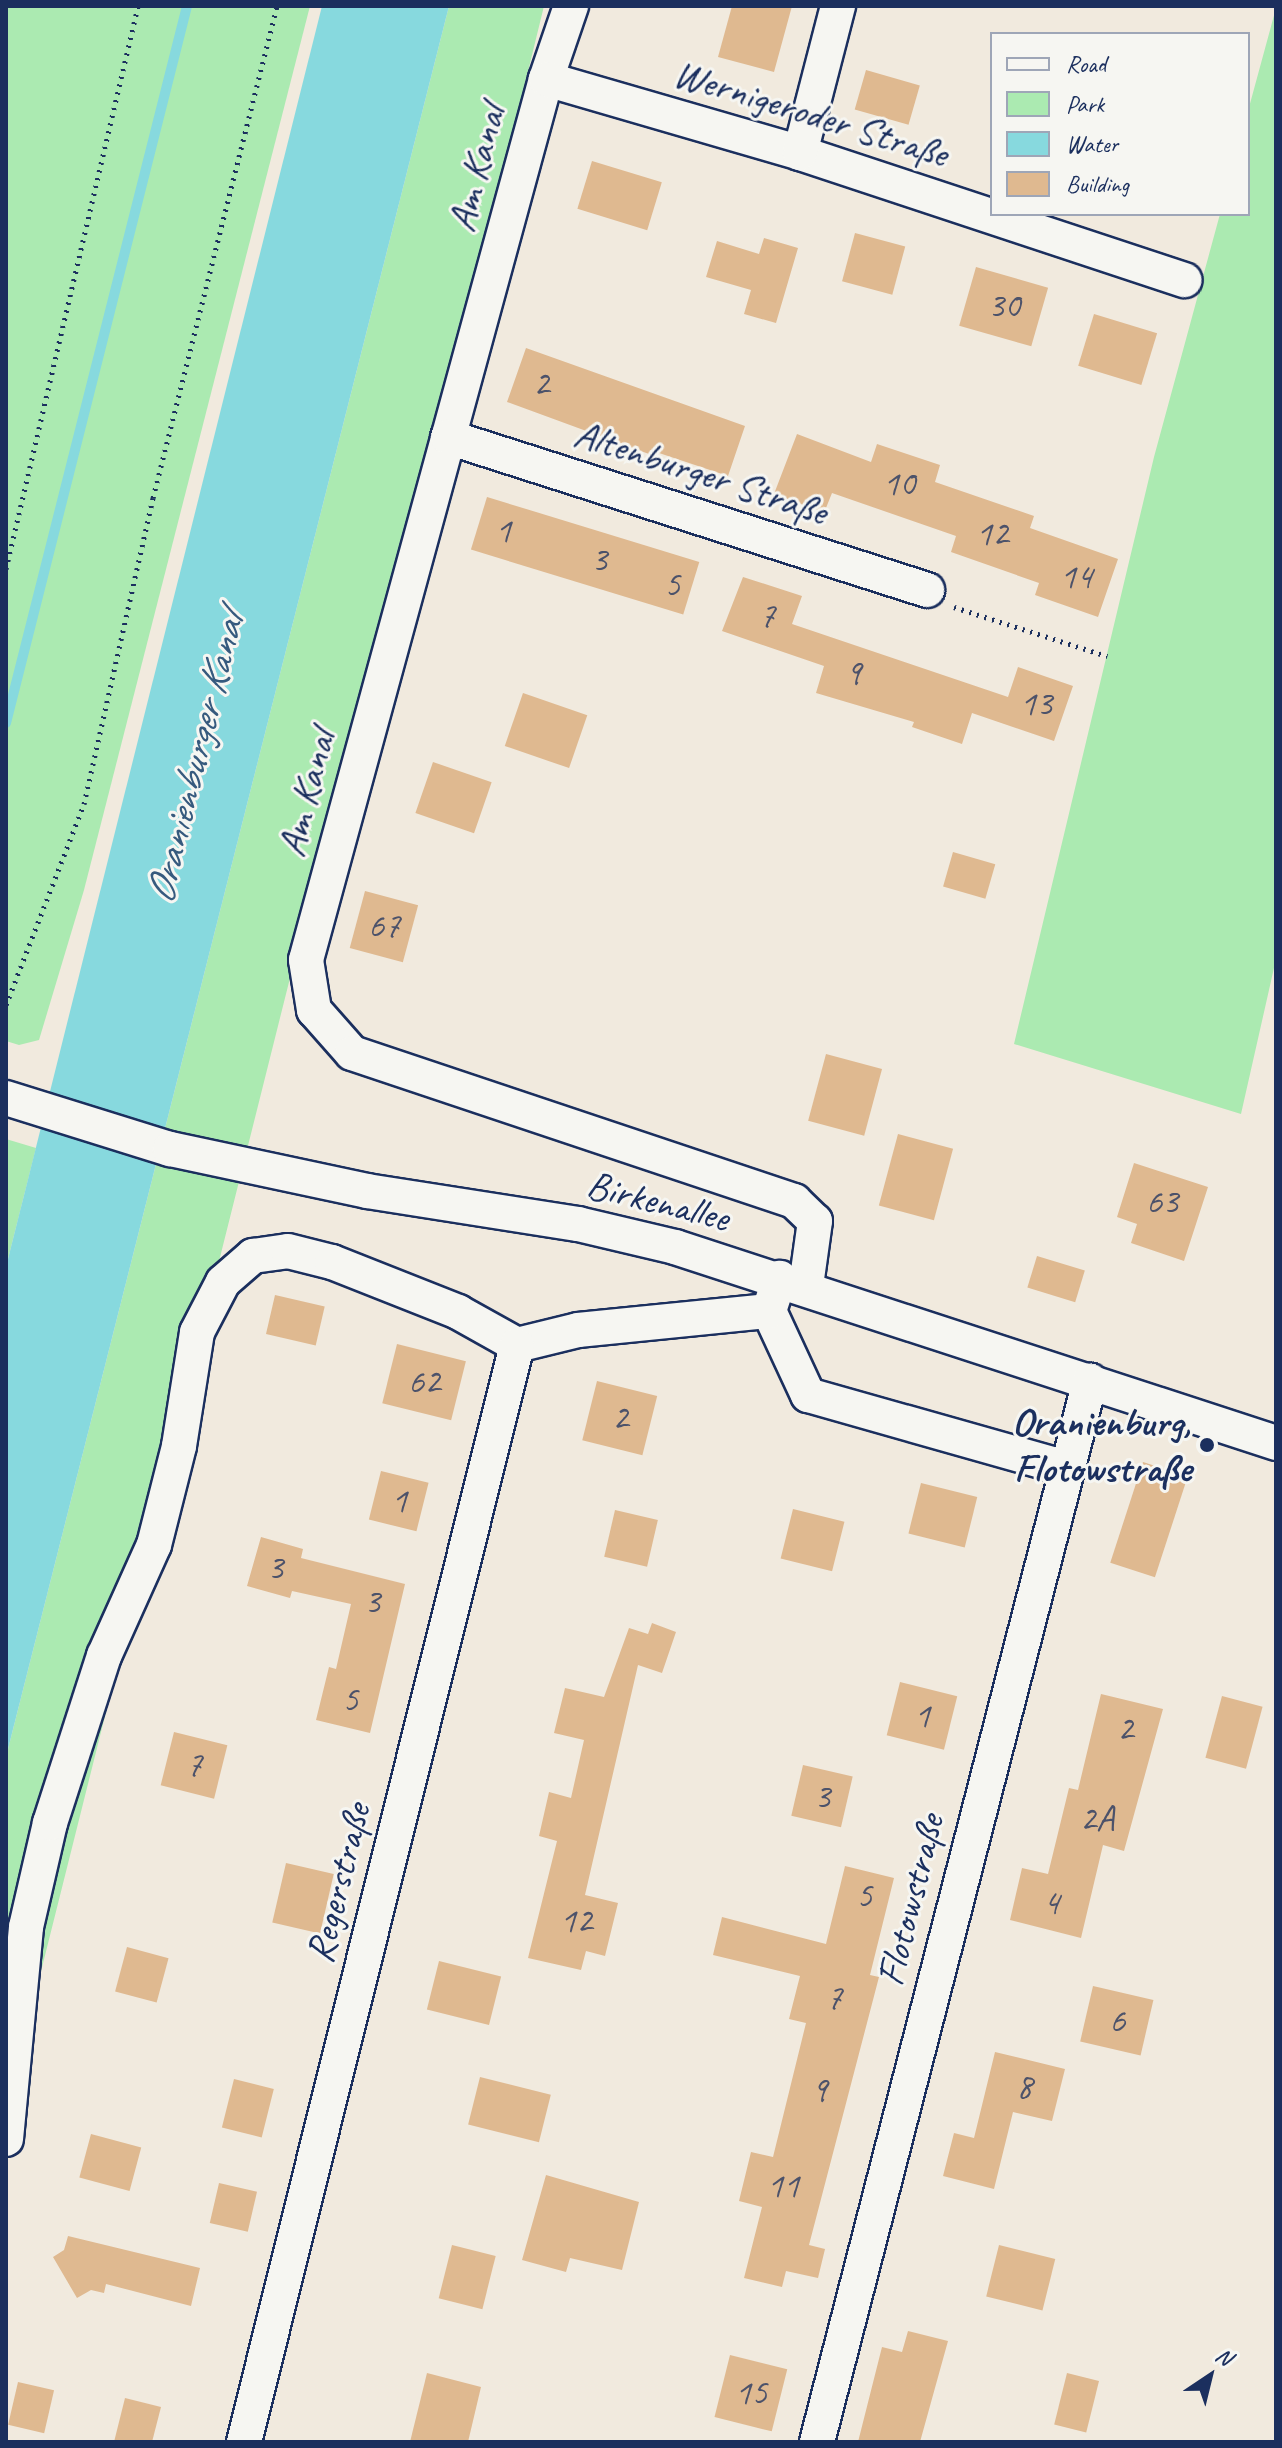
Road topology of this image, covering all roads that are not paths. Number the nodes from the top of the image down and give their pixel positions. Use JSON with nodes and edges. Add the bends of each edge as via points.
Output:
{"nodes":[{"id":1,"x":571,"y":6,"type":"edge"},
{"id":2,"x":838,"y":6,"type":"edge"},
{"id":3,"x":546,"y":79,"type":"junction"},
{"id":4,"x":800,"y":153,"type":"junction"},
{"id":5,"x":990,"y":216,"type":"edge"},
{"id":6,"x":991,"y":216,"type":"edge"},
{"id":7,"x":1185,"y":280,"type":"dead end"},
{"id":8,"x":448,"y":437,"type":"junction"},
{"id":9,"x":927,"y":590,"type":"road end"},
{"id":10,"x":6,"y":1098,"type":"edge"},
{"id":11,"x":793,"y":1282,"type":"junction"},
{"id":12,"x":769,"y":1311,"type":"junction"},
{"id":13,"x":517,"y":1345,"type":"junction"},
{"id":14,"x":1090,"y":1381,"type":"junction"},
{"id":15,"x":1276,"y":1443,"type":"edge"},
{"id":16,"x":1066,"y":1468,"type":"junction"},
{"id":17,"x":6,"y":2139,"type":"edge"},
{"id":18,"x":244,"y":2442,"type":"edge"},
{"id":19,"x":817,"y":2442,"type":"edge"}],
"edges":[{"from":1,"to":3,"type":"street","name":"Am Kanal"},
{"from":2,"to":4,"type":"street"},
{"from":3,"to":4,"type":"street","name":"Wernigeroder Straße"},
{"from":3,"to":8,"type":"street","name":"Am Kanal"},
{"from":4,"to":5,"type":"street","name":"Wernigeroder Straße"},
{"from":6,"to":7,"type":"street","name":"Wernigeroder Straße"},
{"from":8,"to":9,"type":"street","name":"Altenburger Straße"},
{"from":8,"to":11,"type":"street","name":"Am Kanal","via":[[306,960],[314,1010],[352,1053],[794,1201],[815,1221]]},
{"from":10,"to":11,"type":"street","name":"Birkenallee","via":[[170,1149],[367,1191],[578,1224]]},
{"from":11,"to":12,"type":"street"},
{"from":11,"to":14,"type":"street","name":"Birkenallee"},
{"from":12,"to":13,"type":"street","via":[[578,1330]]},
{"from":12,"to":16,"type":"street","via":[[808,1395]]},
{"from":13,"to":17,"type":"street","via":[[458,1312],[332,1262],[288,1251],[253,1256],[223,1282],[197,1332],[177,1459],[154,1545],[104,1656],[50,1823],[26,1927]]},
{"from":13,"to":18,"type":"street","name":"Regerstraße"},
{"from":14,"to":15,"type":"street","name":"Birkenallee"},
{"from":14,"to":16,"type":"street","name":"Flotowstraße"},
{"from":16,"to":19,"type":"street","name":"Flotowstraße"}]}
